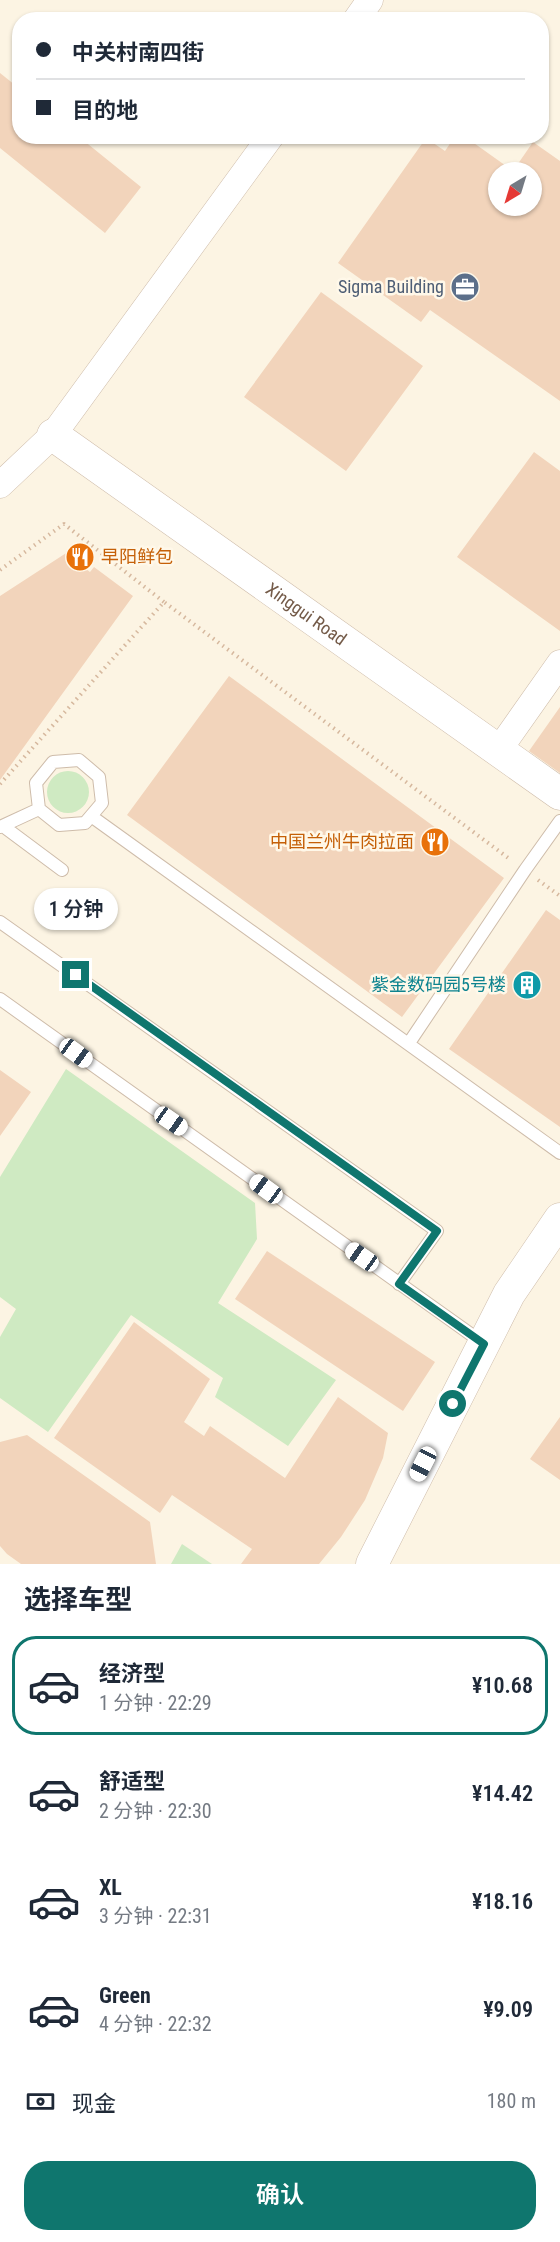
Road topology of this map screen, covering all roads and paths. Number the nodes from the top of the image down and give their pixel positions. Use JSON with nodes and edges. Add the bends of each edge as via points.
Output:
{"nodes":[{"id":1,"x":265,"y":144,"type":"edge"},
{"id":2,"x":53,"y":435,"type":"junction"},
{"id":3,"x":0,"y":486,"type":"edge"},
{"id":4,"x":0,"y":570,"type":"edge"},
{"id":5,"x":164,"y":602,"type":"junction"},
{"id":6,"x":560,"y":663,"type":"edge"},
{"id":7,"x":498,"y":751,"type":"junction"},
{"id":8,"x":0,"y":784,"type":"edge"},
{"id":9,"x":560,"y":795,"type":"edge"},
{"id":10,"x":39,"y":809,"type":"junction"},
{"id":11,"x":91,"y":816,"type":"junction"},
{"id":12,"x":560,"y":821,"type":"edge"},
{"id":13,"x":1,"y":827,"type":"edge"},
{"id":14,"x":62,"y":870,"type":"dead end"},
{"id":15,"x":525,"y":870,"type":"junction"},
{"id":16,"x":560,"y":896,"type":"edge"},
{"id":17,"x":0,"y":922,"type":"edge"},
{"id":18,"x":0,"y":999,"type":"edge"},
{"id":19,"x":409,"y":1043,"type":"junction"},
{"id":20,"x":560,"y":1153,"type":"edge"},
{"id":21,"x":560,"y":1219,"type":"edge"},
{"id":22,"x":399,"y":1284,"type":"junction"},
{"id":23,"x":484,"y":1344,"type":"junction"},
{"id":24,"x":372,"y":1564,"type":"edge"}],
"edges":[{"from":1,"to":2,"type":"street"},
{"from":2,"to":3,"type":"street"},
{"from":2,"to":7,"type":"street","name":"Xinggui Road"},
{"from":4,"to":5,"type":"path","via":[[64,524]]},
{"from":5,"to":8,"type":"path"},
{"from":5,"to":15,"type":"path"},
{"from":6,"to":7,"type":"street"},
{"from":7,"to":9,"type":"street","name":"Xinggui Road"},
{"from":10,"to":11,"type":"lane","via":[[59,825],[85,823]]},
{"from":10,"to":11,"type":"lane","via":[[36,783],[53,762],[79,760],[99,777],[102,803]]},
{"from":10,"to":13,"type":"lane"},
{"from":11,"to":19,"type":"lane"},
{"from":12,"to":15,"type":"lane"},
{"from":13,"to":14,"type":"lane"},
{"from":15,"to":16,"type":"path"},
{"from":15,"to":19,"type":"lane"},
{"from":17,"to":22,"type":"lane","via":[[437,1231]]},
{"from":18,"to":22,"type":"lane"},
{"from":19,"to":20,"type":"lane"},
{"from":21,"to":23,"type":"street","via":[[509,1294]]},
{"from":22,"to":23,"type":"lane"},
{"from":23,"to":24,"type":"street"}]}
